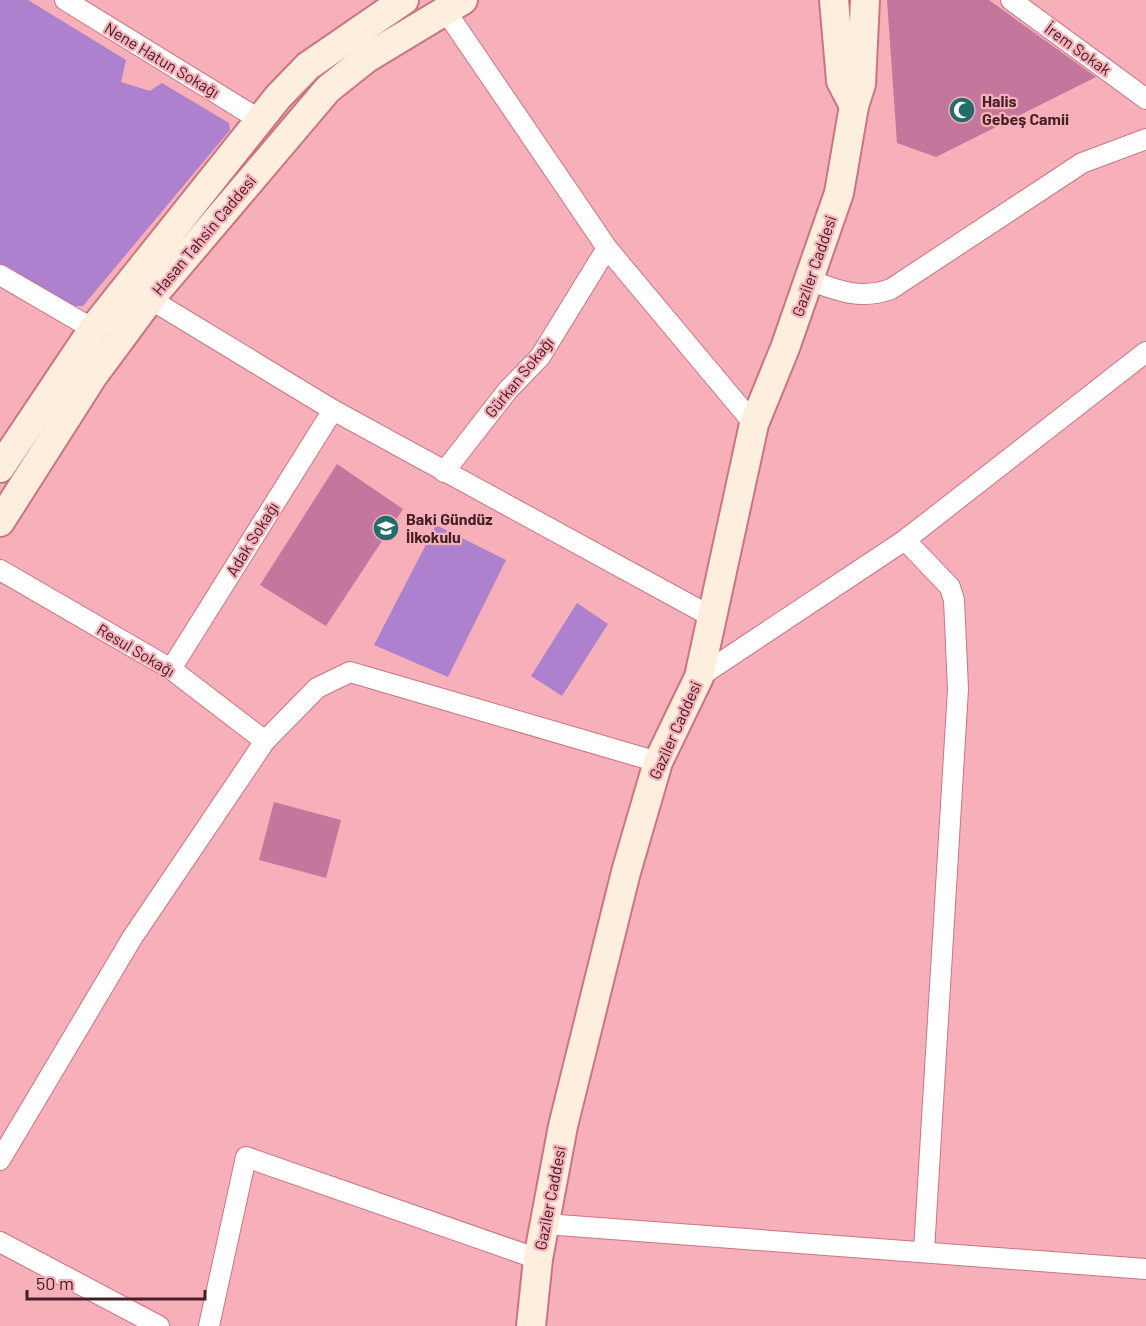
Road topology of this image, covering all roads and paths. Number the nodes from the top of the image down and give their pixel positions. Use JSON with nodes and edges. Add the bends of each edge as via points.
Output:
{"nodes":[{"id":1,"x":65,"y":0,"type":"edge"},
{"id":2,"x":404,"y":0,"type":"edge"},
{"id":3,"x":834,"y":0,"type":"edge"},
{"id":4,"x":865,"y":0,"type":"edge"},
{"id":5,"x":1011,"y":0,"type":"edge"},
{"id":6,"x":454,"y":5,"type":"edge"},
{"id":7,"x":1146,"y":99,"type":"edge"},
{"id":8,"x":854,"y":106,"type":"junction"},
{"id":9,"x":260,"y":120,"type":"junction"},
{"id":10,"x":1146,"y":140,"type":"edge"},
{"id":11,"x":607,"y":248,"type":"junction"},
{"id":12,"x":0,"y":275,"type":"edge"},
{"id":13,"x":809,"y":280,"type":"junction"},
{"id":14,"x":150,"y":299,"type":"junction"},
{"id":15,"x":93,"y":328,"type":"junction"},
{"id":16,"x":1146,"y":352,"type":"edge"},
{"id":17,"x":333,"y":410,"type":"junction"},
{"id":18,"x":754,"y":424,"type":"junction"},
{"id":19,"x":0,"y":468,"type":"edge"},
{"id":20,"x":444,"y":472,"type":"junction"},
{"id":21,"x":0,"y":522,"type":"edge"},
{"id":22,"x":905,"y":540,"type":"junction"},
{"id":23,"x":0,"y":570,"type":"edge"},
{"id":24,"x":712,"y":617,"type":"junction"},
{"id":25,"x":171,"y":669,"type":"junction"},
{"id":26,"x":699,"y":676,"type":"junction"},
{"id":27,"x":265,"y":741,"type":"junction"},
{"id":28,"x":658,"y":762,"type":"junction"},
{"id":29,"x":0,"y":1160,"type":"edge"},
{"id":30,"x":545,"y":1224,"type":"junction"},
{"id":31,"x":0,"y":1242,"type":"edge"},
{"id":32,"x":924,"y":1251,"type":"junction"},
{"id":33,"x":538,"y":1259,"type":"junction"},
{"id":34,"x":1146,"y":1269,"type":"edge"},
{"id":35,"x":159,"y":1326,"type":"edge"},
{"id":36,"x":210,"y":1326,"type":"edge"},
{"id":37,"x":531,"y":1326,"type":"edge"}],
"edges":[{"from":1,"to":9,"type":"street","name":"Nene Hatun Sokağı"},
{"from":2,"to":9,"type":"main road","name":"Hasan Tahsin Caddesi","via":[[308,66]]},
{"from":3,"to":8,"type":"main road","via":[[841,81]]},
{"from":4,"to":8,"type":"main road","name":"Gaziler Caddesi","via":[[861,84]]},
{"from":5,"to":7,"type":"street","name":"İrem Sokak"},
{"from":6,"to":11,"type":"street"},
{"from":6,"to":14,"type":"main road","name":"Hasan Tahsin Caddesi","via":[[367,58],[328,89]]},
{"from":8,"to":13,"type":"main road","name":"Gaziler Caddesi","via":[[839,193]]},
{"from":9,"to":15,"type":"main road","name":"Hasan Tahsin Caddesi"},
{"from":10,"to":13,"type":"street","via":[[1082,163],[879,294],[856,295]]},
{"from":11,"to":18,"type":"street"},
{"from":11,"to":20,"type":"street","name":"Gürkan Sokağı","via":[[540,357],[508,390]]},
{"from":12,"to":15,"type":"street"},
{"from":13,"to":18,"type":"main road","name":"Gaziler Caddesi"},
{"from":14,"to":17,"type":"street"},
{"from":14,"to":21,"type":"main road","name":"Hasan Tahsin Caddesi","via":[[93,376]]},
{"from":15,"to":19,"type":"main road","name":"Hasan Tahsin Caddesi"},
{"from":16,"to":22,"type":"street"},
{"from":17,"to":20,"type":"street"},
{"from":17,"to":25,"type":"street","name":"Adak Sokağı"},
{"from":18,"to":24,"type":"main road","name":"Gaziler Caddesi"},
{"from":20,"to":24,"type":"street"},
{"from":22,"to":26,"type":"street"},
{"from":22,"to":32,"type":"street","via":[[950,587],[958,689]]},
{"from":23,"to":25,"type":"street","name":"Resul Sokağı"},
{"from":24,"to":26,"type":"main road","name":"Gaziler Caddesi"},
{"from":25,"to":27,"type":"street","name":"Resul Sokağı"},
{"from":26,"to":28,"type":"main road","name":"Gaziler Caddesi"},
{"from":27,"to":28,"type":"street","via":[[317,688],[350,672]]},
{"from":27,"to":29,"type":"street","via":[[132,938]]},
{"from":28,"to":30,"type":"main road","name":"Gaziler Caddesi","via":[[626,872],[563,1126]]},
{"from":30,"to":32,"type":"street"},
{"from":30,"to":33,"type":"main road","name":"Gaziler Caddesi"},
{"from":31,"to":35,"type":"street"},
{"from":32,"to":34,"type":"street"},
{"from":33,"to":36,"type":"street","via":[[246,1157]]},
{"from":33,"to":37,"type":"main road","name":"Gaziler Caddesi"}]}
